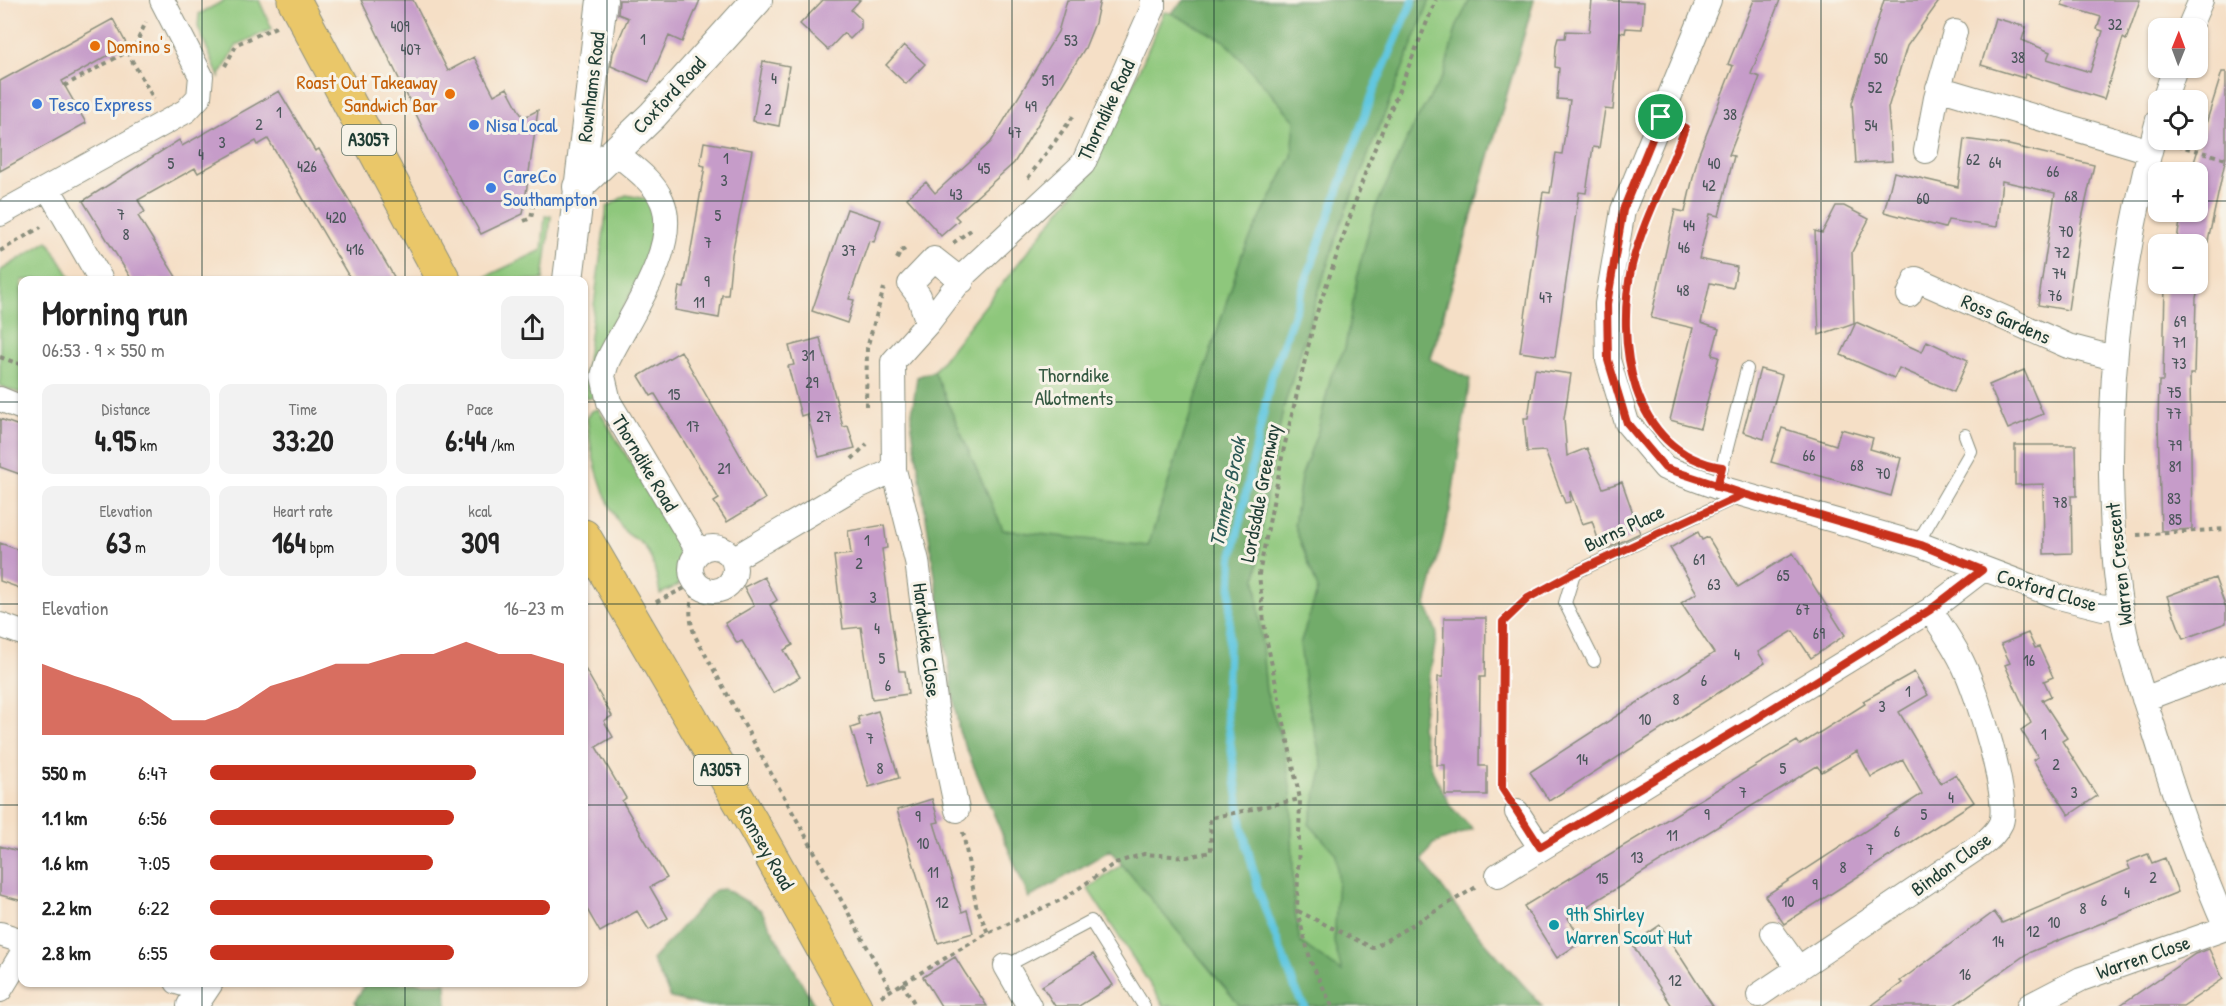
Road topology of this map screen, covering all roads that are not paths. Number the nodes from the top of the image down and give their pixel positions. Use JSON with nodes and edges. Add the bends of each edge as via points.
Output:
{"nodes":[{"id":1,"x":162,"y":0,"type":"edge"},
{"id":2,"x":294,"y":0,"type":"edge"},
{"id":3,"x":602,"y":0,"type":"edge"},
{"id":4,"x":758,"y":0,"type":"edge"},
{"id":5,"x":1153,"y":0,"type":"edge"},
{"id":6,"x":1709,"y":0,"type":"edge"},
{"id":7,"x":2201,"y":0,"type":"edge"},
{"id":8,"x":2193,"y":18,"type":"edge"},
{"id":9,"x":1955,"y":32,"type":"dead end"},
{"id":10,"x":1938,"y":88,"type":"junction"},
{"id":11,"x":2148,"y":135,"type":"edge"},
{"id":12,"x":2151,"y":150,"type":"edge"},
{"id":13,"x":1926,"y":151,"type":"dead end"},
{"id":14,"x":615,"y":152,"type":"junction"},
{"id":15,"x":578,"y":187,"type":"junction"},
{"id":16,"x":48,"y":188,"type":"junction"},
{"id":17,"x":0,"y":214,"type":"edge"},
{"id":18,"x":99,"y":276,"type":"edge"},
{"id":19,"x":442,"y":276,"type":"edge"},
{"id":20,"x":568,"y":276,"type":"edge"},
{"id":21,"x":962,"y":281,"type":"junction"},
{"id":22,"x":1909,"y":295,"type":"dead end"},
{"id":23,"x":928,"y":323,"type":"junction"},
{"id":24,"x":2114,"y":358,"type":"junction"},
{"id":25,"x":1747,"y":369,"type":"dead end"},
{"id":26,"x":0,"y":399,"type":"edge"},
{"id":27,"x":18,"y":406,"type":"edge"},
{"id":28,"x":1965,"y":435,"type":"dead end"},
{"id":29,"x":894,"y":470,"type":"junction"},
{"id":30,"x":1717,"y":487,"type":"junction"},
{"id":31,"x":1744,"y":494,"type":"junction"},
{"id":32,"x":588,"y":543,"type":"edge"},
{"id":33,"x":1917,"y":544,"type":"junction"},
{"id":34,"x":698,"y":551,"type":"junction"},
{"id":35,"x":733,"y":559,"type":"junction"},
{"id":36,"x":1982,"y":570,"type":"junction"},
{"id":37,"x":2120,"y":605,"type":"junction"},
{"id":38,"x":1930,"y":610,"type":"junction"},
{"id":39,"x":0,"y":625,"type":"edge"},
{"id":40,"x":18,"y":632,"type":"edge"},
{"id":41,"x":1594,"y":661,"type":"dead end"},
{"id":42,"x":2226,"y":668,"type":"edge"},
{"id":43,"x":2144,"y":699,"type":"junction"},
{"id":44,"x":957,"y":810,"type":"road end"},
{"id":45,"x":1517,"y":812,"type":"road end"},
{"id":46,"x":1540,"y":847,"type":"junction"},
{"id":47,"x":1498,"y":875,"type":"road end"},
{"id":48,"x":2226,"y":928,"type":"edge"},
{"id":49,"x":1773,"y":933,"type":"dead end"},
{"id":50,"x":0,"y":934,"type":"edge"},
{"id":51,"x":18,"y":939,"type":"edge"},
{"id":52,"x":18,"y":961,"type":"edge"},
{"id":53,"x":1006,"y":966,"type":"joint"},
{"id":54,"x":1798,"y":968,"type":"junction"},
{"id":55,"x":0,"y":990,"type":"edge"},
{"id":56,"x":1759,"y":995,"type":"dead end"},
{"id":57,"x":864,"y":1003,"type":"edge"},
{"id":58,"x":1029,"y":1006,"type":"edge"},
{"id":59,"x":1144,"y":1006,"type":"edge"},
{"id":60,"x":2029,"y":1006,"type":"edge"}],
"edges":[{"from":1,"to":16,"type":"street","via":[[201,76],[200,97],[186,111]]},
{"from":2,"to":19,"type":"main road","number":"A3057"},
{"from":3,"to":15,"type":"street","name":"Rownhams Road"},
{"from":4,"to":14,"type":"street","name":"Coxford Road"},
{"from":5,"to":21,"type":"street","name":"Thorndike Road","via":[[1153,8],[1083,164]]},
{"from":6,"to":30,"type":"street","name":"Coxford Close","via":[[1623,210],[1607,304],[1608,360],[1627,423],[1665,468]]},
{"from":7,"to":8,"type":"street"},
{"from":9,"to":10,"type":"street"},
{"from":10,"to":11,"type":"street"},
{"from":10,"to":13,"type":"street"},
{"from":12,"to":24,"type":"street","name":"Warren Crescent","via":[[2123,276]]},
{"from":14,"to":15,"type":"street","name":"Coxford Road"},
{"from":14,"to":34,"type":"street","name":"Thorndike Road","via":[[655,189],[666,216],[652,279],[607,362],[603,376],[606,391],[617,418]]},
{"from":15,"to":20,"type":"street","name":"Rownhams Road"},
{"from":16,"to":17,"type":"street"},
{"from":16,"to":18,"type":"street"},
{"from":21,"to":23,"type":"street","name":"Thorndike Road"},
{"from":21,"to":23,"type":"street","via":[[934,259],[910,284],[919,296]]},
{"from":22,"to":24,"type":"street","name":"Ross Gardens","via":[[1916,279],[2068,346]]},
{"from":23,"to":29,"type":"street","name":"Thorndike Road","via":[[893,362]]},
{"from":24,"to":37,"type":"street","name":"Warren Crescent","via":[[2113,537]]},
{"from":25,"to":30,"type":"lane"},
{"from":26,"to":27,"type":"street"},
{"from":28,"to":33,"type":"lane","via":[[1971,451]]},
{"from":29,"to":35,"type":"street","via":[[848,491]]},
{"from":29,"to":44,"type":"street","name":"Hardwicke Close","via":[[917,561],[936,715]]},
{"from":30,"to":31,"type":"street","name":"Coxford Close"},
{"from":31,"to":33,"type":"street","name":"Coxford Close"},
{"from":31,"to":41,"type":"lane","name":"Burns Place","via":[[1574,573],[1565,603]]},
{"from":32,"to":57,"type":"main road","name":"Romsey Road","number":"A3057","via":[[748,816]]},
{"from":33,"to":36,"type":"street","name":"Coxford Close"},
{"from":34,"to":35,"type":"street","via":[[716,547],[727,551]]},
{"from":34,"to":35,"type":"street","via":[[690,568],[696,584],[707,590],[724,588],[735,573]]},
{"from":36,"to":37,"type":"street","name":"Coxford Close","via":[[2088,605]]},
{"from":36,"to":38,"type":"street"},
{"from":37,"to":43,"type":"street","name":"Warren Crescent"},
{"from":38,"to":46,"type":"street"},
{"from":38,"to":54,"type":"street","name":"Bindon Close","via":[[1973,686],[2001,793],[2001,822],[1983,844]]},
{"from":39,"to":40,"type":"street"},
{"from":42,"to":43,"type":"street"},
{"from":43,"to":48,"type":"street","name":"Warren Crescent","via":[[2191,840]]},
{"from":45,"to":46,"type":"street"},
{"from":46,"to":47,"type":"street"},
{"from":48,"to":60,"type":"street","name":"Warren Close","via":[[2081,979]]},
{"from":49,"to":54,"type":"street"},
{"from":50,"to":51,"type":"street"},
{"from":52,"to":55,"type":"street"},
{"from":53,"to":58,"type":"street"},
{"from":53,"to":59,"type":"lane","via":[[1091,921]]},
{"from":54,"to":56,"type":"street","name":"Bindon Close"}]}
